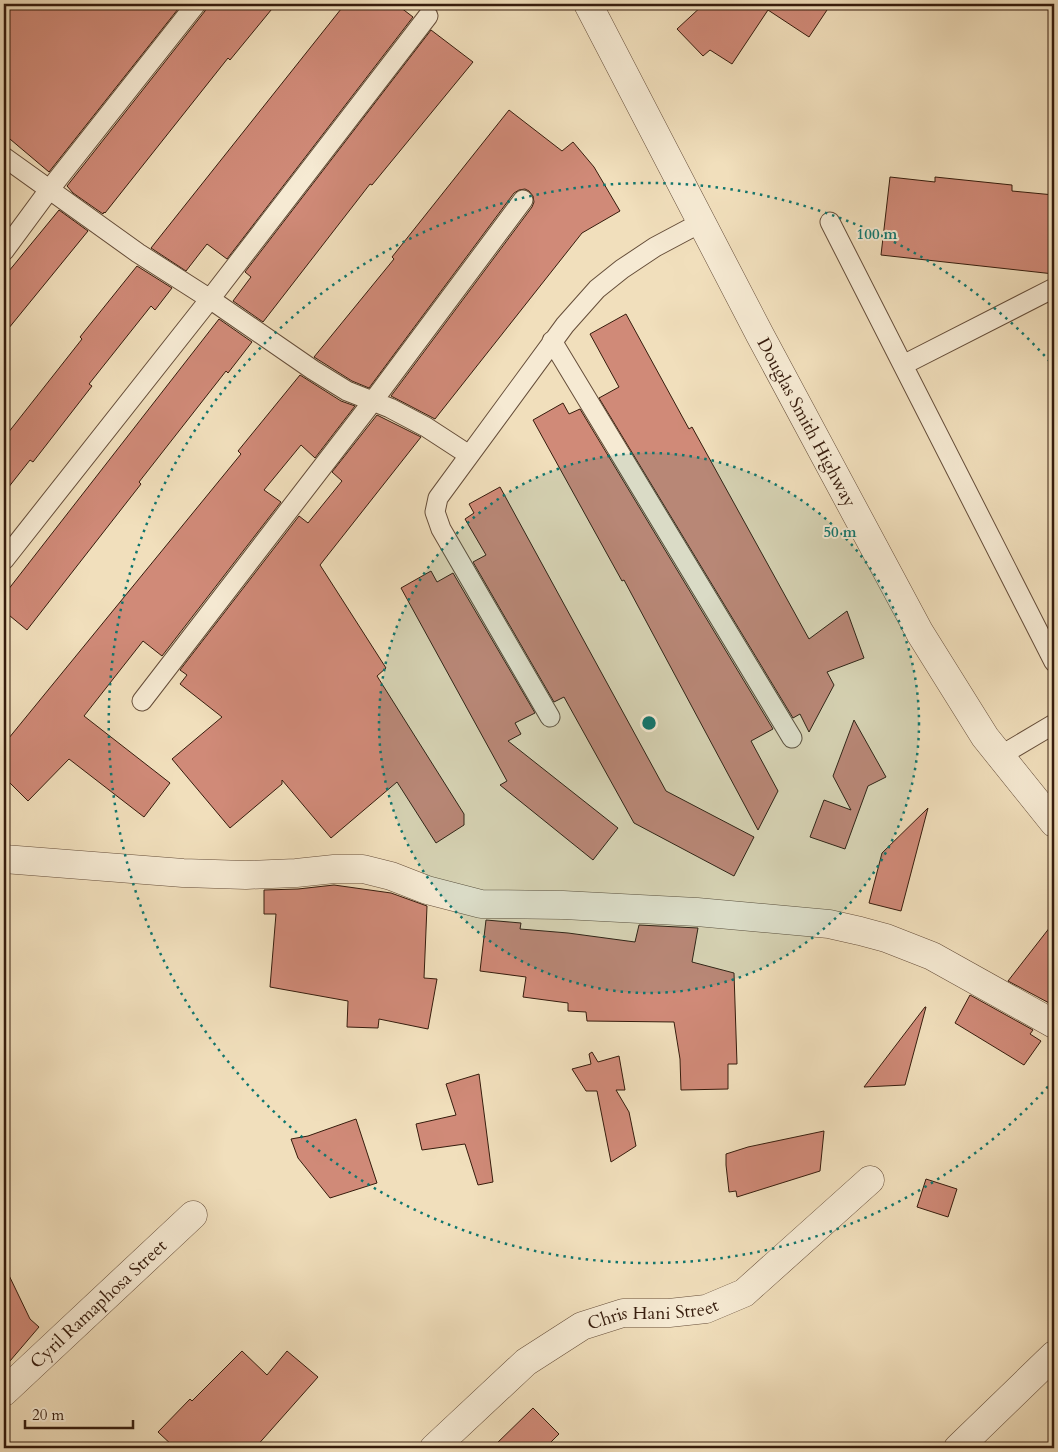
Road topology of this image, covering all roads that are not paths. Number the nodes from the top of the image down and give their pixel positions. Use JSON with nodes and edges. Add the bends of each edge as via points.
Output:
{"nodes":[{"id":1,"x":196,"y":4,"type":"edge"},
{"id":2,"x":588,"y":4,"type":"edge"},
{"id":3,"x":428,"y":16,"type":"dead end"},
{"id":4,"x":4,"y":157,"type":"edge"},
{"id":5,"x":49,"y":190,"type":"junction"},
{"id":6,"x":523,"y":200,"type":"dead end"},
{"id":7,"x":702,"y":222,"type":"junction"},
{"id":8,"x":830,"y":222,"type":"dead end"},
{"id":9,"x":4,"y":251,"type":"edge"},
{"id":10,"x":1054,"y":288,"type":"edge"},
{"id":11,"x":210,"y":299,"type":"junction"},
{"id":12,"x":552,"y":341,"type":"junction"},
{"id":13,"x":903,"y":365,"type":"junction"},
{"id":14,"x":373,"y":401,"type":"junction"},
{"id":15,"x":469,"y":455,"type":"junction"},
{"id":16,"x":4,"y":560,"type":"edge"},
{"id":17,"x":1054,"y":662,"type":"edge"},
{"id":18,"x":142,"y":702,"type":"dead end"},
{"id":19,"x":550,"y":717,"type":"dead end"},
{"id":20,"x":1054,"y":724,"type":"edge"},
{"id":21,"x":792,"y":738,"type":"dead end"},
{"id":22,"x":1000,"y":756,"type":"junction"},
{"id":23,"x":1054,"y":823,"type":"edge"},
{"id":24,"x":4,"y":858,"type":"edge"},
{"id":25,"x":1054,"y":1024,"type":"edge"},
{"id":26,"x":870,"y":1180,"type":"dead end"},
{"id":27,"x":193,"y":1215,"type":"dead end"},
{"id":28,"x":1054,"y":1355,"type":"edge"},
{"id":29,"x":4,"y":1392,"type":"edge"},
{"id":30,"x":434,"y":1448,"type":"edge"},
{"id":31,"x":958,"y":1448,"type":"edge"}],
"edges":[{"from":1,"to":5,"type":"lane"},
{"from":2,"to":7,"type":"street","name":"Douglas Smith Highway"},
{"from":3,"to":11,"type":"lane"},
{"from":4,"to":5,"type":"lane"},
{"from":5,"to":9,"type":"lane"},
{"from":5,"to":11,"type":"lane"},
{"from":6,"to":14,"type":"lane"},
{"from":7,"to":12,"type":"lane","via":[[622,269],[597,289]]},
{"from":7,"to":22,"type":"street","name":"Douglas Smith Highway","via":[[920,633]]},
{"from":8,"to":13,"type":"lane"},
{"from":10,"to":13,"type":"lane"},
{"from":11,"to":14,"type":"lane","via":[[313,370],[347,391]]},
{"from":11,"to":16,"type":"lane"},
{"from":12,"to":15,"type":"lane"},
{"from":12,"to":21,"type":"lane"},
{"from":13,"to":17,"type":"lane"},
{"from":14,"to":15,"type":"lane","via":[[426,427]]},
{"from":14,"to":18,"type":"lane"},
{"from":15,"to":19,"type":"lane","via":[[438,498],[435,512],[441,529]]},
{"from":20,"to":22,"type":"lane"},
{"from":22,"to":23,"type":"street","name":"Douglas Smith Highway"},
{"from":24,"to":25,"type":"street","via":[[246,875],[363,869],[481,904],[697,912],[829,924],[886,938],[932,956]]},
{"from":26,"to":30,"type":"street","name":"Chris Hani Street","via":[[744,1293],[706,1308],[669,1313],[623,1313],[582,1326],[526,1362]]},
{"from":27,"to":29,"type":"street","name":"Cyril Ramaphosa Street"},
{"from":28,"to":31,"type":"street"}]}
